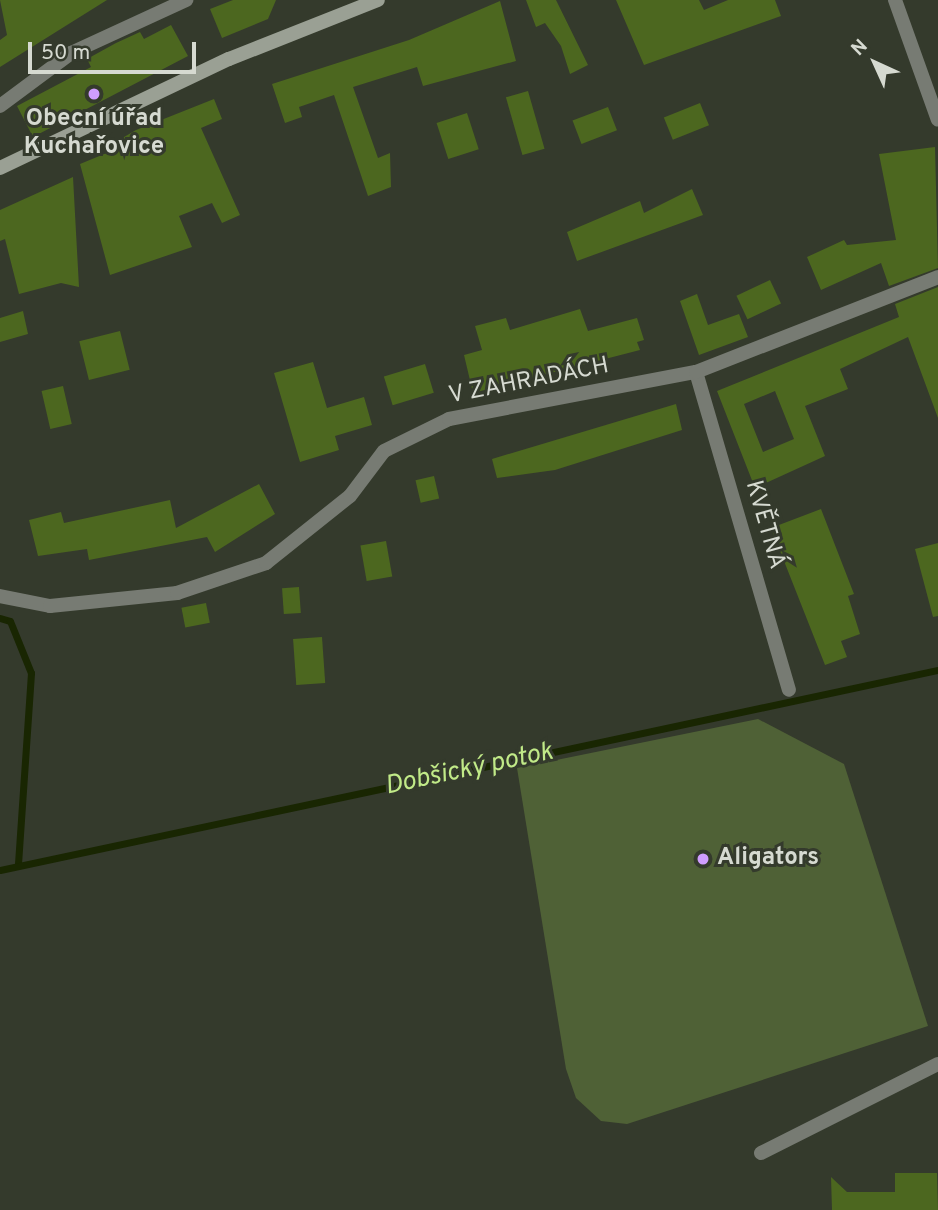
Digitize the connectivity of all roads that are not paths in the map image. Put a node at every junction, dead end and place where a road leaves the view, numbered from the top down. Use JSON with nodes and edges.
{"nodes":[{"id":1,"x":186,"y":0,"type":"edge"},
{"id":2,"x":378,"y":0,"type":"edge"},
{"id":3,"x":895,"y":0,"type":"edge"},
{"id":4,"x":0,"y":106,"type":"edge"},
{"id":5,"x":938,"y":120,"type":"edge"},
{"id":6,"x":0,"y":168,"type":"edge"},
{"id":7,"x":938,"y":277,"type":"edge"},
{"id":8,"x":696,"y":372,"type":"junction"},
{"id":9,"x":0,"y":596,"type":"edge"},
{"id":10,"x":789,"y":690,"type":"dead end"},
{"id":11,"x":938,"y":1064,"type":"edge"},
{"id":12,"x":761,"y":1153,"type":"dead end"}],
"edges":[{"from":1,"to":4,"type":"street"},
{"from":2,"to":6,"type":"main road"},
{"from":3,"to":5,"type":"street"},
{"from":7,"to":8,"type":"street","name":"V ZAHRADÁCH"},
{"from":8,"to":9,"type":"street","name":"V ZAHRADÁCH"},
{"from":8,"to":10,"type":"street","name":"KVĚTNÁ"},
{"from":11,"to":12,"type":"street"}]}
